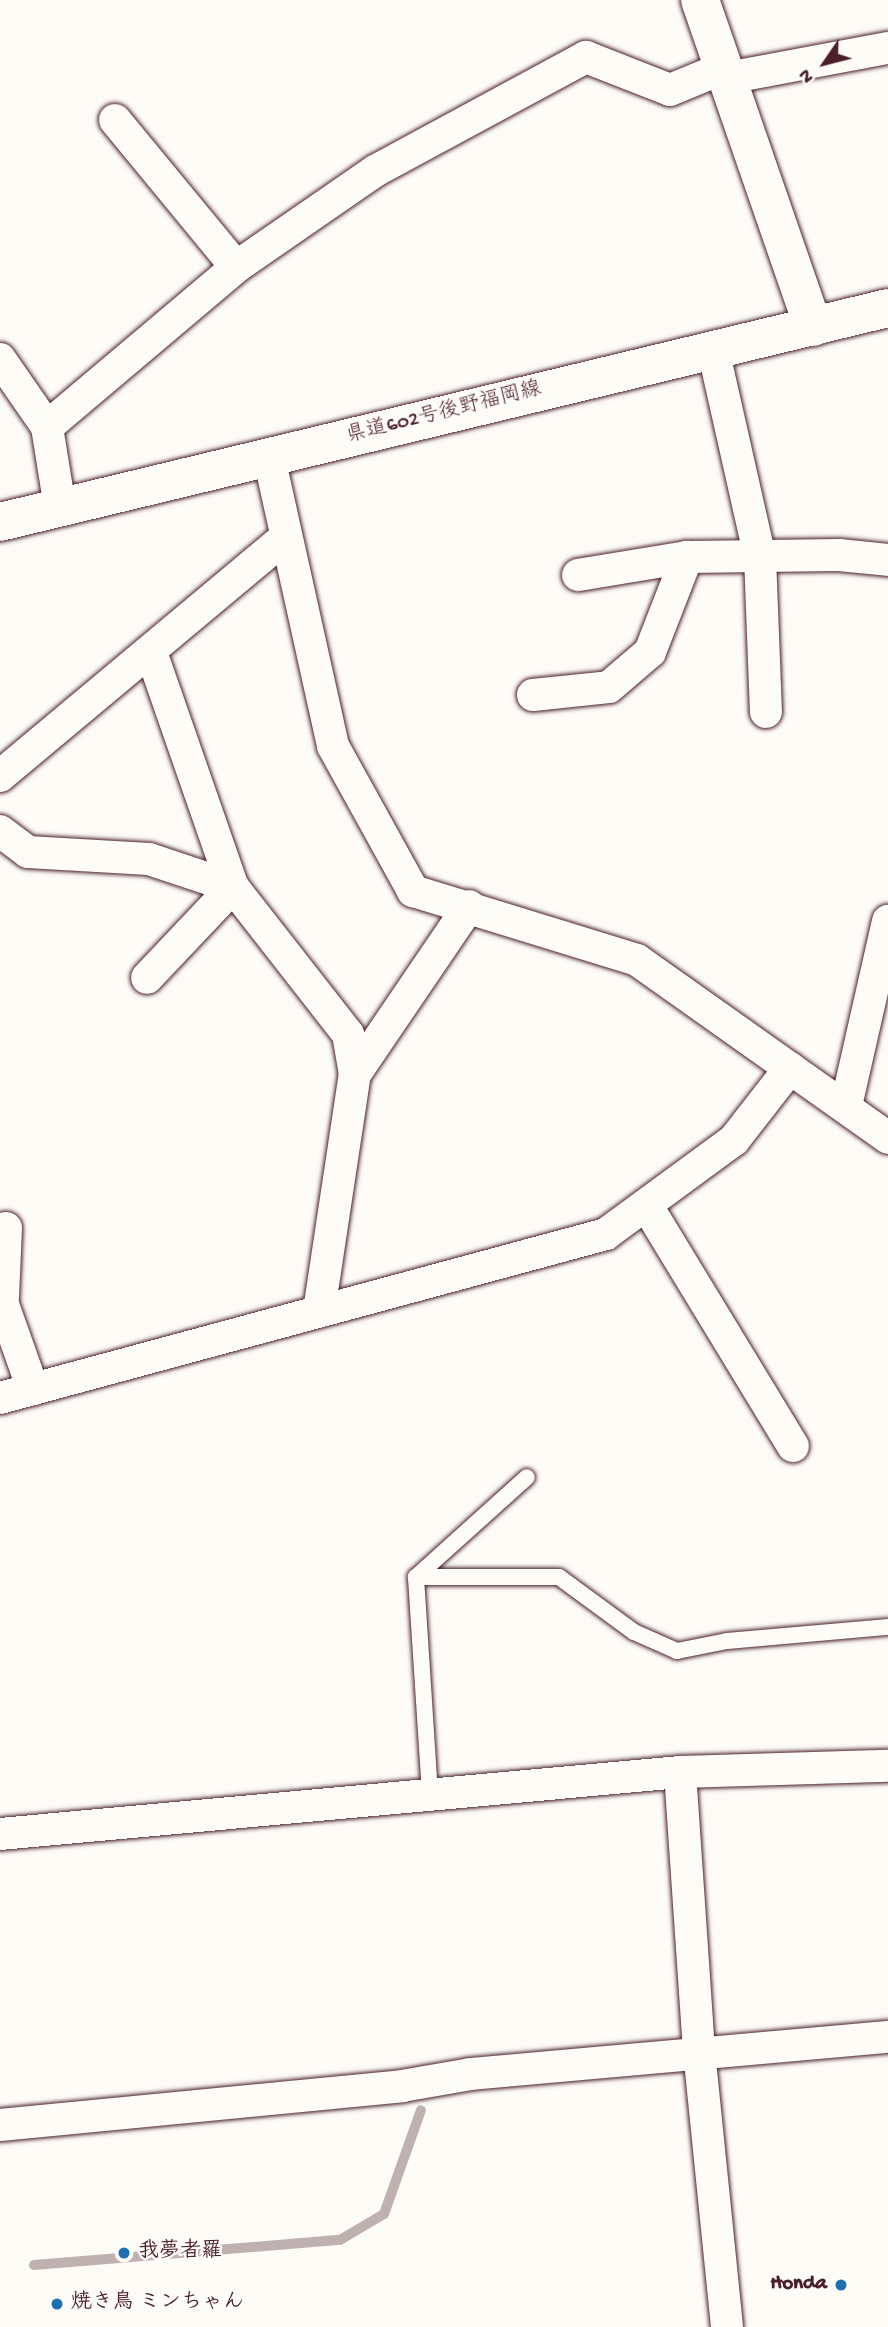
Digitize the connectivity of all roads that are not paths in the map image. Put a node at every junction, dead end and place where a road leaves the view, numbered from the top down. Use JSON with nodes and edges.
{"nodes":[{"id":1,"x":700,"y":0,"type":"edge"},
{"id":2,"x":888,"y":48,"type":"edge"},
{"id":3,"x":725,"y":73,"type":"junction"},
{"id":4,"x":115,"y":120,"type":"dead end"},
{"id":5,"x":236,"y":267,"type":"junction"},
{"id":6,"x":888,"y":308,"type":"edge"},
{"id":7,"x":813,"y":327,"type":"junction"},
{"id":8,"x":713,"y":349,"type":"junction"},
{"id":9,"x":0,"y":359,"type":"edge"},
{"id":10,"x":47,"y":427,"type":"junction"},
{"id":11,"x":269,"y":457,"type":"junction"},
{"id":12,"x":61,"y":507,"type":"junction"},
{"id":13,"x":0,"y":522,"type":"edge"},
{"id":14,"x":285,"y":538,"type":"junction"},
{"id":15,"x":760,"y":557,"type":"junction"},
{"id":16,"x":687,"y":558,"type":"junction"},
{"id":17,"x":888,"y":560,"type":"edge"},
{"id":18,"x":578,"y":575,"type":"dead end"},
{"id":19,"x":151,"y":652,"type":"junction"},
{"id":20,"x":533,"y":695,"type":"dead end"},
{"id":21,"x":766,"y":712,"type":"dead end"},
{"id":22,"x":0,"y":776,"type":"edge"},
{"id":23,"x":0,"y":831,"type":"edge"},
{"id":24,"x":233,"y":887,"type":"junction"},
{"id":25,"x":469,"y":906,"type":"junction"},
{"id":26,"x":888,"y":921,"type":"edge"},
{"id":27,"x":147,"y":978,"type":"dead end"},
{"id":28,"x":790,"y":1068,"type":"junction"},
{"id":29,"x":355,"y":1074,"type":"junction"},
{"id":30,"x":846,"y":1106,"type":"junction"},
{"id":31,"x":888,"y":1139,"type":"edge"},
{"id":32,"x":647,"y":1206,"type":"junction"},
{"id":33,"x":6,"y":1228,"type":"dead end"},
{"id":34,"x":1,"y":1297,"type":"edge"},
{"id":35,"x":319,"y":1311,"type":"junction"},
{"id":36,"x":33,"y":1389,"type":"junction"},
{"id":37,"x":0,"y":1398,"type":"edge"},
{"id":38,"x":793,"y":1446,"type":"dead end"},
{"id":39,"x":527,"y":1477,"type":"dead end"},
{"id":40,"x":416,"y":1577,"type":"junction"},
{"id":41,"x":888,"y":1627,"type":"edge"},
{"id":42,"x":888,"y":1766,"type":"edge"},
{"id":43,"x":680,"y":1772,"type":"junction"},
{"id":44,"x":430,"y":1794,"type":"junction"},
{"id":45,"x":0,"y":1834,"type":"edge"},
{"id":46,"x":888,"y":2037,"type":"edge"},
{"id":47,"x":699,"y":2051,"type":"junction"},
{"id":48,"x":0,"y":2125,"type":"edge"},
{"id":49,"x":727,"y":2327,"type":"edge"}],
"edges":[{"from":1,"to":3,"type":"main road"},
{"from":2,"to":3,"type":"street"},
{"from":3,"to":5,"type":"street"},
{"from":3,"to":7,"type":"main road"},
{"from":4,"to":5,"type":"street"},
{"from":5,"to":10,"type":"street"},
{"from":6,"to":7,"type":"main road","name":"県道602号後野福岡線"},
{"from":7,"to":8,"type":"main road","name":"県道602号後野福岡線"},
{"from":8,"to":11,"type":"main road","name":"県道602号後野福岡線"},
{"from":8,"to":15,"type":"street"},
{"from":9,"to":10,"type":"street"},
{"from":10,"to":12,"type":"street"},
{"from":11,"to":12,"type":"main road","name":"県道602号後野福岡線"},
{"from":11,"to":14,"type":"street"},
{"from":12,"to":13,"type":"main road","name":"県道602号後野福岡線"},
{"from":14,"to":19,"type":"street"},
{"from":14,"to":25,"type":"street"},
{"from":15,"to":16,"type":"street"},
{"from":15,"to":17,"type":"street"},
{"from":15,"to":21,"type":"street"},
{"from":16,"to":18,"type":"street"},
{"from":16,"to":20,"type":"street"},
{"from":19,"to":22,"type":"street"},
{"from":19,"to":24,"type":"street"},
{"from":23,"to":24,"type":"street"},
{"from":24,"to":27,"type":"street"},
{"from":24,"to":29,"type":"street"},
{"from":25,"to":28,"type":"street"},
{"from":25,"to":29,"type":"street"},
{"from":26,"to":30,"type":"street"},
{"from":28,"to":30,"type":"street"},
{"from":28,"to":32,"type":"street"},
{"from":29,"to":35,"type":"street"},
{"from":30,"to":31,"type":"street"},
{"from":32,"to":35,"type":"street"},
{"from":32,"to":38,"type":"street"},
{"from":33,"to":34,"type":"street"},
{"from":34,"to":36,"type":"street"},
{"from":35,"to":36,"type":"street"},
{"from":36,"to":37,"type":"street"},
{"from":39,"to":40,"type":"lane"},
{"from":40,"to":41,"type":"lane"},
{"from":40,"to":44,"type":"lane"},
{"from":42,"to":43,"type":"street"},
{"from":43,"to":44,"type":"street"},
{"from":43,"to":47,"type":"street"},
{"from":44,"to":45,"type":"street"},
{"from":46,"to":47,"type":"street"},
{"from":47,"to":48,"type":"street"},
{"from":47,"to":49,"type":"street"}]}
